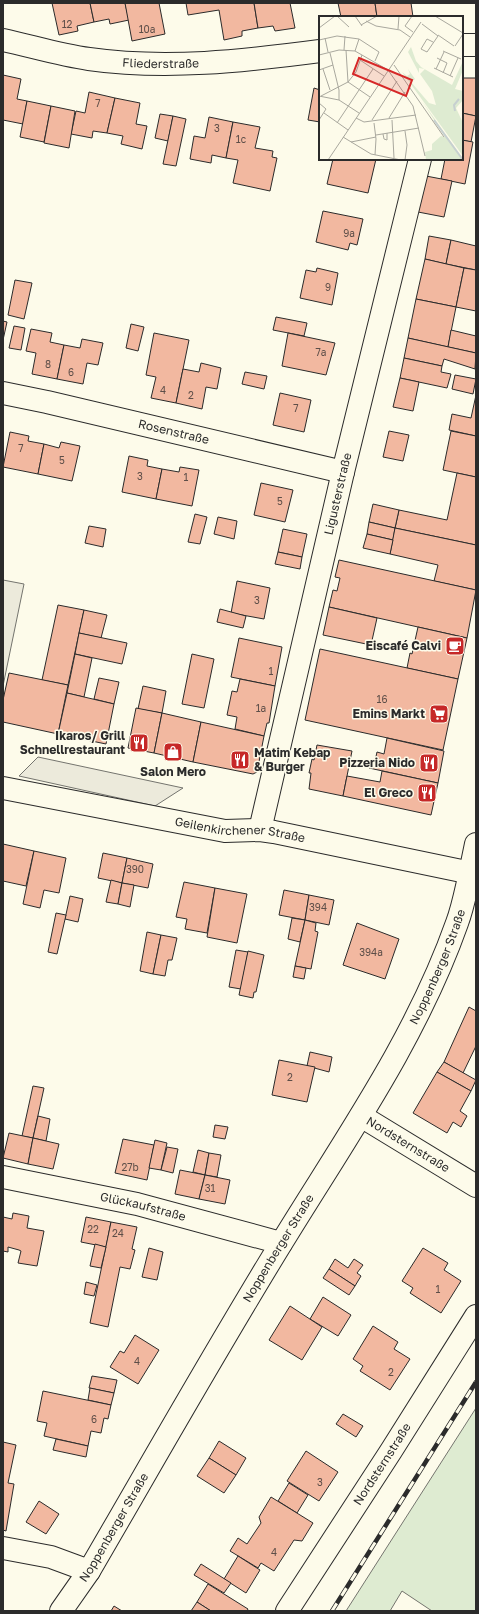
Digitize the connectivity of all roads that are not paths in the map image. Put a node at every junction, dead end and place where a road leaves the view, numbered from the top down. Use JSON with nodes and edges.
{"nodes":[{"id":1,"x":3,"y":40,"type":"edge"},
{"id":2,"x":463,"y":45,"type":"edge"},
{"id":3,"x":476,"y":45,"type":"edge"},
{"id":4,"x":319,"y":51,"type":"edge"},
{"id":5,"x":420,"y":160,"type":"edge"},
{"id":6,"x":3,"y":393,"type":"edge"},
{"id":7,"x":343,"y":472,"type":"junction"},
{"id":8,"x":3,"y":788,"type":"edge"},
{"id":9,"x":260,"y":830,"type":"junction"},
{"id":10,"x":476,"y":844,"type":"edge"},
{"id":11,"x":473,"y":874,"type":"edge"},
{"id":12,"x":361,"y":1116,"type":"junction"},
{"id":13,"x":3,"y":1177,"type":"edge"},
{"id":14,"x":476,"y":1186,"type":"edge"},
{"id":15,"x":281,"y":1243,"type":"junction"},
{"id":16,"x":476,"y":1316,"type":"edge"},
{"id":17,"x":3,"y":1548,"type":"edge"},
{"id":18,"x":88,"y":1571,"type":"junction"},
{"id":19,"x":61,"y":1611,"type":"edge"},
{"id":20,"x":287,"y":1611,"type":"edge"}],
"edges":[{"from":1,"to":4,"type":"street","name":"Fliederstraße"},
{"from":2,"to":3,"type":"street"},
{"from":5,"to":7,"type":"street","name":"Ligusterstraße"},
{"from":6,"to":7,"type":"street","name":"Rosenstraße"},
{"from":7,"to":9,"type":"street","name":"Ligusterstraße"},
{"from":8,"to":9,"type":"street","name":"Geilenkirchener Straße"},
{"from":9,"to":11,"type":"street","name":"Geilenkirchener Straße"},
{"from":10,"to":11,"type":"street","name":"Noppenberger Straße"},
{"from":11,"to":12,"type":"street","name":"Noppenberger Straße"},
{"from":12,"to":14,"type":"street","name":"Nordsternstraße"},
{"from":12,"to":15,"type":"street","name":"Noppenberger Straße"},
{"from":13,"to":15,"type":"street","name":"Glückaufstraße"},
{"from":15,"to":18,"type":"street","name":"Noppenberger Straße"},
{"from":16,"to":20,"type":"street","name":"Nordsternstraße"},
{"from":17,"to":18,"type":"street"},
{"from":18,"to":19,"type":"street","name":"Noppenberger Straße"}]}
